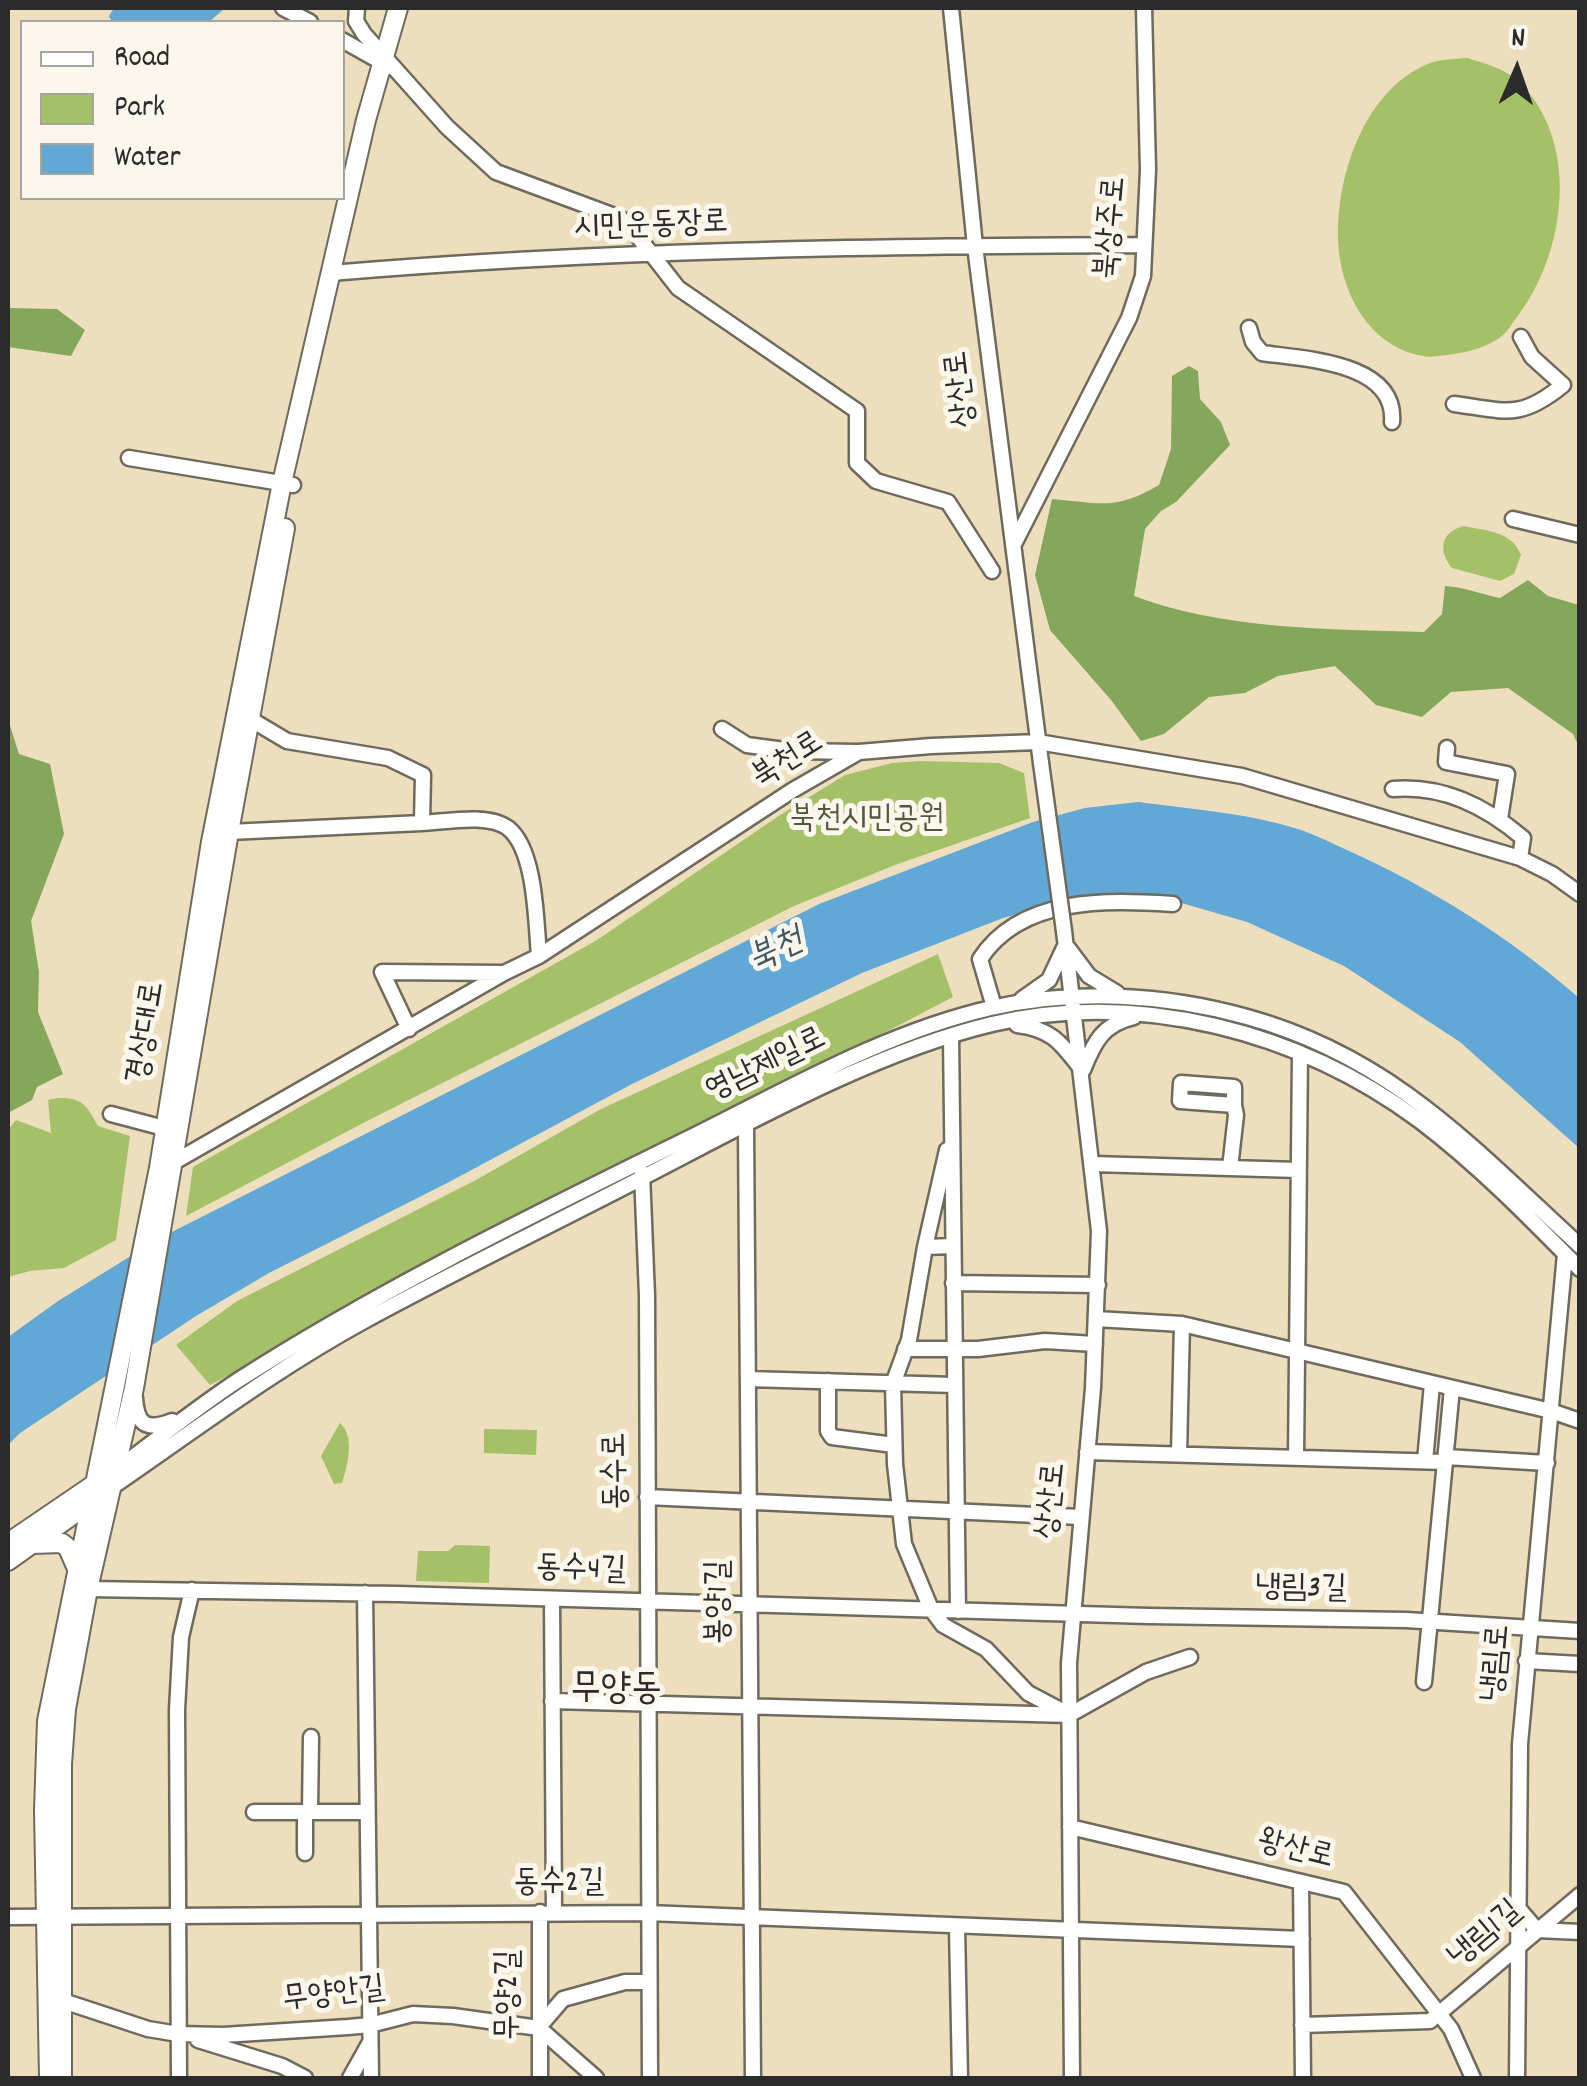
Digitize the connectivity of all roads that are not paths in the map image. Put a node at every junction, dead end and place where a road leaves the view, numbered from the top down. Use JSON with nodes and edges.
{"nodes":[{"id":1,"x":283,"y":8,"type":"edge"},
{"id":2,"x":357,"y":8,"type":"edge"},
{"id":3,"x":398,"y":8,"type":"edge"},
{"id":4,"x":409,"y":8,"type":"edge"},
{"id":5,"x":951,"y":8,"type":"edge"},
{"id":6,"x":1144,"y":8,"type":"edge"},
{"id":7,"x":306,"y":20,"type":"edge"},
{"id":8,"x":345,"y":41,"type":"edge"},
{"id":9,"x":387,"y":62,"type":"junction"},
{"id":10,"x":1144,"y":245,"type":"junction"},
{"id":11,"x":974,"y":246,"type":"junction"},
{"id":12,"x":650,"y":254,"type":"junction"},
{"id":13,"x":336,"y":273,"type":"junction"},
{"id":14,"x":1249,"y":328,"type":"dead end"},
{"id":15,"x":1522,"y":336,"type":"dead end"},
{"id":16,"x":1454,"y":404,"type":"dead end"},
{"id":17,"x":1392,"y":422,"type":"dead end"},
{"id":18,"x":129,"y":458,"type":"dead end"},
{"id":19,"x":288,"y":484,"type":"junction"},
{"id":20,"x":1004,"y":485,"type":"junction"},
{"id":21,"x":1037,"y":498,"type":"junction"},
{"id":22,"x":1513,"y":519,"type":"dead end"},
{"id":23,"x":1580,"y":535,"type":"edge"},
{"id":24,"x":1014,"y":544,"type":"junction"},
{"id":25,"x":992,"y":572,"type":"dead end"},
{"id":26,"x":250,"y":719,"type":"junction"},
{"id":27,"x":722,"y":728,"type":"dead end"},
{"id":28,"x":1038,"y":742,"type":"junction"},
{"id":29,"x":1447,"y":748,"type":"dead end"},
{"id":30,"x":859,"y":752,"type":"junction"},
{"id":31,"x":1393,"y":788,"type":"dead end"},
{"id":32,"x":1500,"y":818,"type":"junction"},
{"id":33,"x":422,"y":823,"type":"junction"},
{"id":34,"x":229,"y":832,"type":"junction"},
{"id":35,"x":1520,"y":858,"type":"junction"},
{"id":36,"x":1580,"y":894,"type":"edge"},
{"id":37,"x":1174,"y":904,"type":"dead end"},
{"id":38,"x":1065,"y":937,"type":"junction"},
{"id":39,"x":539,"y":956,"type":"junction"},
{"id":40,"x":504,"y":973,"type":"junction"},
{"id":41,"x":1122,"y":996,"type":"junction"},
{"id":42,"x":1012,"y":1004,"type":"junction"},
{"id":43,"x":1072,"y":1004,"type":"junction"},
{"id":44,"x":1148,"y":1014,"type":"junction"},
{"id":45,"x":995,"y":1015,"type":"junction"},
{"id":46,"x":410,"y":1029,"type":"junction"},
{"id":47,"x":951,"y":1036,"type":"junction"},
{"id":48,"x":1300,"y":1053,"type":"junction"},
{"id":49,"x":1083,"y":1071,"type":"junction"},
{"id":50,"x":1234,"y":1105,"type":"dead end"},
{"id":51,"x":111,"y":1114,"type":"dead end"},
{"id":52,"x":746,"y":1126,"type":"junction"},
{"id":53,"x":164,"y":1128,"type":"junction"},
{"id":54,"x":952,"y":1131,"type":"junction"},
{"id":55,"x":1093,"y":1164,"type":"junction"},
{"id":56,"x":165,"y":1166,"type":"junction"},
{"id":57,"x":1230,"y":1168,"type":"junction"},
{"id":58,"x":642,"y":1170,"type":"junction"},
{"id":59,"x":1298,"y":1170,"type":"junction"},
{"id":60,"x":926,"y":1246,"type":"junction"},
{"id":61,"x":953,"y":1246,"type":"junction"},
{"id":62,"x":1580,"y":1246,"type":"edge"},
{"id":63,"x":1565,"y":1254,"type":"junction"},
{"id":64,"x":1580,"y":1269,"type":"edge"},
{"id":65,"x":953,"y":1283,"type":"junction"},
{"id":66,"x":1098,"y":1286,"type":"junction"},
{"id":67,"x":1096,"y":1320,"type":"junction"},
{"id":68,"x":1182,"y":1324,"type":"junction"},
{"id":69,"x":1094,"y":1344,"type":"junction"},
{"id":70,"x":906,"y":1349,"type":"junction"},
{"id":71,"x":954,"y":1349,"type":"junction"},
{"id":72,"x":1297,"y":1351,"type":"junction"},
{"id":73,"x":748,"y":1380,"type":"junction"},
{"id":74,"x":828,"y":1381,"type":"junction"},
{"id":75,"x":893,"y":1384,"type":"junction"},
{"id":76,"x":1432,"y":1384,"type":"junction"},
{"id":77,"x":954,"y":1385,"type":"junction"},
{"id":78,"x":134,"y":1388,"type":"junction"},
{"id":79,"x":1452,"y":1388,"type":"junction"},
{"id":80,"x":1551,"y":1411,"type":"junction"},
{"id":81,"x":191,"y":1414,"type":"junction"},
{"id":82,"x":1580,"y":1421,"type":"edge"},
{"id":83,"x":894,"y":1445,"type":"junction"},
{"id":84,"x":1087,"y":1452,"type":"junction"},
{"id":85,"x":1179,"y":1454,"type":"junction"},
{"id":86,"x":1296,"y":1458,"type":"junction"},
{"id":87,"x":1445,"y":1459,"type":"junction"},
{"id":88,"x":1425,"y":1461,"type":"junction"},
{"id":89,"x":1547,"y":1463,"type":"junction"},
{"id":90,"x":144,"y":1465,"type":"junction"},
{"id":91,"x":104,"y":1485,"type":"junction"},
{"id":92,"x":648,"y":1497,"type":"junction"},
{"id":93,"x":748,"y":1500,"type":"junction"},
{"id":94,"x":899,"y":1508,"type":"junction"},
{"id":95,"x":956,"y":1510,"type":"junction"},
{"id":96,"x":1080,"y":1517,"type":"junction"},
{"id":97,"x":104,"y":1522,"type":"junction"},
{"id":98,"x":17,"y":1544,"type":"edge"},
{"id":99,"x":8,"y":1561,"type":"edge"},
{"id":100,"x":78,"y":1570,"type":"junction"},
{"id":101,"x":88,"y":1589,"type":"junction"},
{"id":102,"x":192,"y":1590,"type":"junction"},
{"id":103,"x":364,"y":1593,"type":"junction"},
{"id":104,"x":552,"y":1599,"type":"junction"},
{"id":105,"x":648,"y":1601,"type":"junction"},
{"id":106,"x":749,"y":1604,"type":"junction"},
{"id":107,"x":931,"y":1609,"type":"junction"},
{"id":108,"x":958,"y":1611,"type":"junction"},
{"id":109,"x":1072,"y":1613,"type":"junction"},
{"id":110,"x":1430,"y":1621,"type":"junction"},
{"id":111,"x":1530,"y":1628,"type":"junction"},
{"id":112,"x":1580,"y":1631,"type":"edge"},
{"id":113,"x":1190,"y":1658,"type":"dead end"},
{"id":114,"x":1526,"y":1661,"type":"junction"},
{"id":115,"x":1580,"y":1664,"type":"edge"},
{"id":116,"x":1424,"y":1682,"type":"dead end"},
{"id":117,"x":552,"y":1701,"type":"junction"},
{"id":118,"x":648,"y":1704,"type":"junction"},
{"id":119,"x":750,"y":1706,"type":"junction"},
{"id":120,"x":1069,"y":1715,"type":"junction"},
{"id":121,"x":311,"y":1737,"type":"dead end"},
{"id":122,"x":254,"y":1812,"type":"dead end"},
{"id":123,"x":308,"y":1812,"type":"junction"},
{"id":124,"x":367,"y":1812,"type":"junction"},
{"id":125,"x":1070,"y":1827,"type":"junction"},
{"id":126,"x":305,"y":1853,"type":"dead end"},
{"id":127,"x":1302,"y":1882,"type":"junction"},
{"id":128,"x":1580,"y":1894,"type":"edge"},
{"id":129,"x":1519,"y":1908,"type":"junction"},
{"id":130,"x":547,"y":1913,"type":"junction"},
{"id":131,"x":648,"y":1913,"type":"junction"},
{"id":132,"x":56,"y":1916,"type":"junction"},
{"id":133,"x":177,"y":1916,"type":"junction"},
{"id":134,"x":368,"y":1916,"type":"junction"},
{"id":135,"x":8,"y":1917,"type":"edge"},
{"id":136,"x":752,"y":1917,"type":"junction"},
{"id":137,"x":956,"y":1927,"type":"junction"},
{"id":138,"x":1070,"y":1930,"type":"junction"},
{"id":139,"x":1537,"y":1930,"type":"junction"},
{"id":140,"x":1580,"y":1932,"type":"edge"},
{"id":141,"x":1302,"y":1939,"type":"junction"},
{"id":142,"x":1518,"y":1945,"type":"junction"},
{"id":143,"x":648,"y":1982,"type":"junction"},
{"id":144,"x":62,"y":2002,"type":"junction"},
{"id":145,"x":1434,"y":2017,"type":"junction"},
{"id":146,"x":1302,"y":2025,"type":"junction"},
{"id":147,"x":370,"y":2026,"type":"junction"},
{"id":148,"x":539,"y":2028,"type":"junction"},
{"id":149,"x":178,"y":2034,"type":"junction"},
{"id":150,"x":370,"y":2042,"type":"junction"},
{"id":151,"x":49,"y":2078,"type":"edge"},
{"id":152,"x":62,"y":2078,"type":"edge"},
{"id":153,"x":179,"y":2078,"type":"edge"},
{"id":154,"x":305,"y":2078,"type":"edge"},
{"id":155,"x":350,"y":2078,"type":"edge"},
{"id":156,"x":371,"y":2078,"type":"edge"},
{"id":157,"x":540,"y":2078,"type":"edge"},
{"id":158,"x":596,"y":2078,"type":"edge"},
{"id":159,"x":650,"y":2078,"type":"edge"},
{"id":160,"x":752,"y":2078,"type":"edge"},
{"id":161,"x":960,"y":2078,"type":"edge"},
{"id":162,"x":1072,"y":2078,"type":"edge"},
{"id":163,"x":1303,"y":2078,"type":"edge"},
{"id":164,"x":1473,"y":2078,"type":"edge"},
{"id":165,"x":1517,"y":2078,"type":"edge"}],
"edges":[{"from":1,"to":7,"type":"street"},
{"from":2,"to":9,"type":"street"},
{"from":3,"to":9,"type":"main road","name":"경상대로"},
{"from":4,"to":9,"type":"main road","name":"경상대로"},
{"from":5,"to":11,"type":"street","name":"상산로"},
{"from":6,"to":10,"type":"street","name":"북상주로"},
{"from":8,"to":9,"type":"street"},
{"from":9,"to":12,"type":"street"},
{"from":9,"to":13,"type":"main road","name":"경상대로"},
{"from":10,"to":11,"type":"street","name":"시민운동장로"},
{"from":10,"to":21,"type":"street","name":"북상주로"},
{"from":11,"to":12,"type":"street","name":"시민운동장로"},
{"from":11,"to":20,"type":"street","name":"상산로"},
{"from":12,"to":13,"type":"street","name":"시민운동장로"},
{"from":12,"to":25,"type":"street"},
{"from":13,"to":19,"type":"main road","name":"경상대로"},
{"from":14,"to":17,"type":"street"},
{"from":15,"to":16,"type":"street"},
{"from":18,"to":19,"type":"street"},
{"from":19,"to":26,"type":"main road","name":"경상대로"},
{"from":19,"to":53,"type":"main road","name":"경상대로"},
{"from":20,"to":21,"type":"street"},
{"from":20,"to":24,"type":"street","name":"상산로"},
{"from":21,"to":24,"type":"street","name":"북상주로"},
{"from":22,"to":23,"type":"street"},
{"from":24,"to":28,"type":"street","name":"상산로"},
{"from":26,"to":33,"type":"street"},
{"from":26,"to":34,"type":"main road","name":"경상대로"},
{"from":27,"to":30,"type":"street"},
{"from":28,"to":30,"type":"street","name":"북천로"},
{"from":28,"to":35,"type":"street","name":"북천로"},
{"from":28,"to":38,"type":"street","name":"상산로","bridge":true},
{"from":29,"to":32,"type":"street"},
{"from":30,"to":39,"type":"street","name":"북천로"},
{"from":31,"to":32,"type":"street"},
{"from":32,"to":35,"type":"street"},
{"from":33,"to":34,"type":"street"},
{"from":33,"to":39,"type":"street"},
{"from":34,"to":56,"type":"main road","name":"경상대로"},
{"from":35,"to":36,"type":"street","name":"북천로"},
{"from":37,"to":45,"type":"street"},
{"from":38,"to":41,"type":"street"},
{"from":38,"to":42,"type":"street"},
{"from":38,"to":43,"type":"street","name":"상산로"},
{"from":39,"to":40,"type":"street","name":"북천로"},
{"from":40,"to":46,"type":"street","name":"북천로"},
{"from":40,"to":46,"type":"street"},
{"from":41,"to":43,"type":"street","name":"영남제일로"},
{"from":41,"to":62,"type":"street","name":"영남제일로"},
{"from":42,"to":43,"type":"street","name":"영남제일로"},
{"from":42,"to":45,"type":"street","name":"영남제일로"},
{"from":43,"to":44,"type":"street","name":"영남제일로"},
{"from":43,"to":45,"type":"street","name":"영남제일로"},
{"from":43,"to":49,"type":"street","name":"상산로"},
{"from":44,"to":48,"type":"street","name":"영남제일로"},
{"from":44,"to":49,"type":"street"},
{"from":45,"to":47,"type":"street","name":"영남제일로"},
{"from":45,"to":49,"type":"street"},
{"from":45,"to":58,"type":"street","name":"영남제일로"},
{"from":46,"to":56,"type":"street","name":"북천로"},
{"from":47,"to":52,"type":"street","name":"영남제일로"},
{"from":47,"to":54,"type":"street"},
{"from":48,"to":59,"type":"street"},
{"from":48,"to":63,"type":"street","name":"영남제일로"},
{"from":49,"to":55,"type":"street","name":"상산로"},
{"from":50,"to":57,"type":"street"},
{"from":51,"to":53,"type":"street"},
{"from":52,"to":58,"type":"street","name":"영남제일로"},
{"from":52,"to":73,"type":"street","name":"봉양1길"},
{"from":53,"to":56,"type":"main road","name":"경상대로"},
{"from":54,"to":60,"type":"street"},
{"from":54,"to":61,"type":"street"},
{"from":55,"to":57,"type":"street"},
{"from":55,"to":66,"type":"street","name":"상산로"},
{"from":56,"to":78,"type":"main road","name":"경상대로"},
{"from":56,"to":91,"type":"main road","name":"경상대로"},
{"from":57,"to":59,"type":"street"},
{"from":58,"to":81,"type":"street","name":"영남제일로"},
{"from":58,"to":90,"type":"street","name":"영남제일로"},
{"from":58,"to":92,"type":"street","name":"동수로"},
{"from":59,"to":72,"type":"street"},
{"from":60,"to":61,"type":"street"},
{"from":60,"to":70,"type":"street"},
{"from":61,"to":65,"type":"street"},
{"from":63,"to":64,"type":"street","name":"영남제일로"},
{"from":63,"to":80,"type":"street","name":"냉림로"},
{"from":65,"to":66,"type":"street"},
{"from":65,"to":71,"type":"street"},
{"from":66,"to":67,"type":"street","name":"상산로"},
{"from":67,"to":68,"type":"street"},
{"from":67,"to":69,"type":"street","name":"상산로"},
{"from":68,"to":72,"type":"street"},
{"from":68,"to":85,"type":"street"},
{"from":69,"to":71,"type":"street"},
{"from":69,"to":84,"type":"street","name":"상산로"},
{"from":70,"to":71,"type":"street"},
{"from":70,"to":75,"type":"street"},
{"from":71,"to":77,"type":"street"},
{"from":72,"to":76,"type":"street"},
{"from":72,"to":86,"type":"street"},
{"from":73,"to":74,"type":"street"},
{"from":73,"to":93,"type":"street","name":"봉양1길"},
{"from":74,"to":75,"type":"street"},
{"from":74,"to":83,"type":"street"},
{"from":75,"to":77,"type":"street"},
{"from":75,"to":83,"type":"street"},
{"from":76,"to":79,"type":"street"},
{"from":76,"to":88,"type":"street"},
{"from":77,"to":95,"type":"street"},
{"from":78,"to":81,"type":"street"},
{"from":78,"to":91,"type":"main road","name":"경상대로"},
{"from":79,"to":80,"type":"street"},
{"from":79,"to":87,"type":"street"},
{"from":80,"to":82,"type":"street"},
{"from":80,"to":89,"type":"street","name":"냉림로"},
{"from":81,"to":91,"type":"street","name":"영남제일로"},
{"from":83,"to":94,"type":"street"},
{"from":84,"to":85,"type":"street"},
{"from":84,"to":96,"type":"street","name":"상산로"},
{"from":85,"to":86,"type":"street"},
{"from":86,"to":88,"type":"street"},
{"from":87,"to":88,"type":"street"},
{"from":87,"to":89,"type":"street"},
{"from":87,"to":110,"type":"street"},
{"from":89,"to":111,"type":"street","name":"냉림로"},
{"from":90,"to":91,"type":"street","name":"영남제일로"},
{"from":90,"to":97,"type":"street"},
{"from":91,"to":97,"type":"main road","name":"경상대로"},
{"from":91,"to":98,"type":"main road","name":"영남제일로"},
{"from":91,"to":98,"type":"main road","name":"영남제일로"},
{"from":91,"to":100,"type":"main road","name":"경상대로"},
{"from":92,"to":93,"type":"street"},
{"from":92,"to":105,"type":"street","name":"동수로"},
{"from":93,"to":94,"type":"street"},
{"from":93,"to":106,"type":"street","name":"봉양1길"},
{"from":94,"to":95,"type":"street"},
{"from":94,"to":107,"type":"street"},
{"from":95,"to":96,"type":"street"},
{"from":95,"to":108,"type":"street"},
{"from":96,"to":109,"type":"street","name":"상산로"},
{"from":97,"to":101,"type":"main road","name":"경상대로"},
{"from":98,"to":99,"type":"main road","name":"영남제일로"},
{"from":98,"to":100,"type":"main road"},
{"from":100,"to":132,"type":"main road","name":"경상대로"},
{"from":101,"to":102,"type":"street","name":"동수4길"},
{"from":101,"to":132,"type":"main road","name":"경상대로"},
{"from":102,"to":103,"type":"street","name":"동수4길"},
{"from":102,"to":133,"type":"street"},
{"from":103,"to":104,"type":"street","name":"동수4길"},
{"from":103,"to":124,"type":"street"},
{"from":104,"to":105,"type":"street","name":"동수4길"},
{"from":104,"to":117,"type":"street","name":"무양2길"},
{"from":105,"to":106,"type":"street","name":"동수4길"},
{"from":105,"to":118,"type":"street","name":"동수로"},
{"from":106,"to":107,"type":"street","name":"동수4길"},
{"from":106,"to":119,"type":"street","name":"봉양1길"},
{"from":107,"to":108,"type":"street","name":"동수4길"},
{"from":107,"to":120,"type":"street"},
{"from":108,"to":109,"type":"street","name":"동수4길"},
{"from":109,"to":110,"type":"street","name":"냉림3길"},
{"from":109,"to":120,"type":"street","name":"상산로"},
{"from":110,"to":111,"type":"street","name":"냉림3길"},
{"from":110,"to":116,"type":"street"},
{"from":111,"to":112,"type":"street","name":"냉림3길"},
{"from":111,"to":114,"type":"street","name":"냉림로"},
{"from":113,"to":120,"type":"street"},
{"from":114,"to":115,"type":"street"},
{"from":114,"to":129,"type":"street","name":"냉림로"},
{"from":117,"to":118,"type":"street"},
{"from":117,"to":130,"type":"street","name":"무양2길"},
{"from":118,"to":119,"type":"street"},
{"from":118,"to":131,"type":"street","name":"동수로"},
{"from":119,"to":120,"type":"street"},
{"from":119,"to":136,"type":"street","name":"봉양1길"},
{"from":120,"to":125,"type":"street","name":"상산로"},
{"from":121,"to":123,"type":"street"},
{"from":122,"to":123,"type":"street"},
{"from":123,"to":124,"type":"street"},
{"from":123,"to":126,"type":"street"},
{"from":124,"to":134,"type":"street"},
{"from":125,"to":127,"type":"street","name":"왕산로"},
{"from":125,"to":138,"type":"street","name":"상산로"},
{"from":127,"to":141,"type":"street"},
{"from":127,"to":145,"type":"street","name":"왕산로"},
{"from":128,"to":139,"type":"street","name":"냉림1길"},
{"from":129,"to":139,"type":"street"},
{"from":129,"to":142,"type":"street","name":"냉림로"},
{"from":130,"to":131,"type":"street","name":"동수2길"},
{"from":130,"to":134,"type":"street","name":"동수2길"},
{"from":130,"to":148,"type":"street","name":"무양2길"},
{"from":131,"to":136,"type":"street","name":"동수2길"},
{"from":131,"to":143,"type":"street","name":"동수로"},
{"from":132,"to":133,"type":"street","name":"동수2길"},
{"from":132,"to":135,"type":"street","name":"동수2길"},
{"from":132,"to":144,"type":"main road","name":"경상대로"},
{"from":132,"to":151,"type":"main road","name":"경상대로"},
{"from":133,"to":134,"type":"street","name":"동수2길"},
{"from":133,"to":149,"type":"street"},
{"from":134,"to":147,"type":"street"},
{"from":136,"to":137,"type":"street","name":"동수2길"},
{"from":136,"to":160,"type":"street","name":"봉양1길"},
{"from":137,"to":138,"type":"street","name":"동수2길"},
{"from":137,"to":161,"type":"street"},
{"from":138,"to":141,"type":"street","name":"동수2길"},
{"from":138,"to":162,"type":"street","name":"상산로"},
{"from":139,"to":140,"type":"street"},
{"from":139,"to":142,"type":"street","name":"냉림1길"},
{"from":141,"to":146,"type":"street"},
{"from":142,"to":145,"type":"street","name":"냉림1길"},
{"from":142,"to":165,"type":"street","name":"냉림로"},
{"from":143,"to":148,"type":"street"},
{"from":143,"to":159,"type":"street","name":"동수로"},
{"from":144,"to":149,"type":"street","name":"무양안길"},
{"from":144,"to":152,"type":"main road","name":"경상대로"},
{"from":145,"to":146,"type":"street"},
{"from":145,"to":164,"type":"street","name":"왕산로"},
{"from":146,"to":163,"type":"street"},
{"from":147,"to":148,"type":"street","name":"무양안길"},
{"from":147,"to":149,"type":"street","name":"무양안길"},
{"from":147,"to":150,"type":"street"},
{"from":148,"to":157,"type":"street","name":"무양2길"},
{"from":148,"to":158,"type":"street"},
{"from":149,"to":153,"type":"street"},
{"from":149,"to":154,"type":"street"},
{"from":150,"to":155,"type":"street"},
{"from":150,"to":156,"type":"street"}]}
